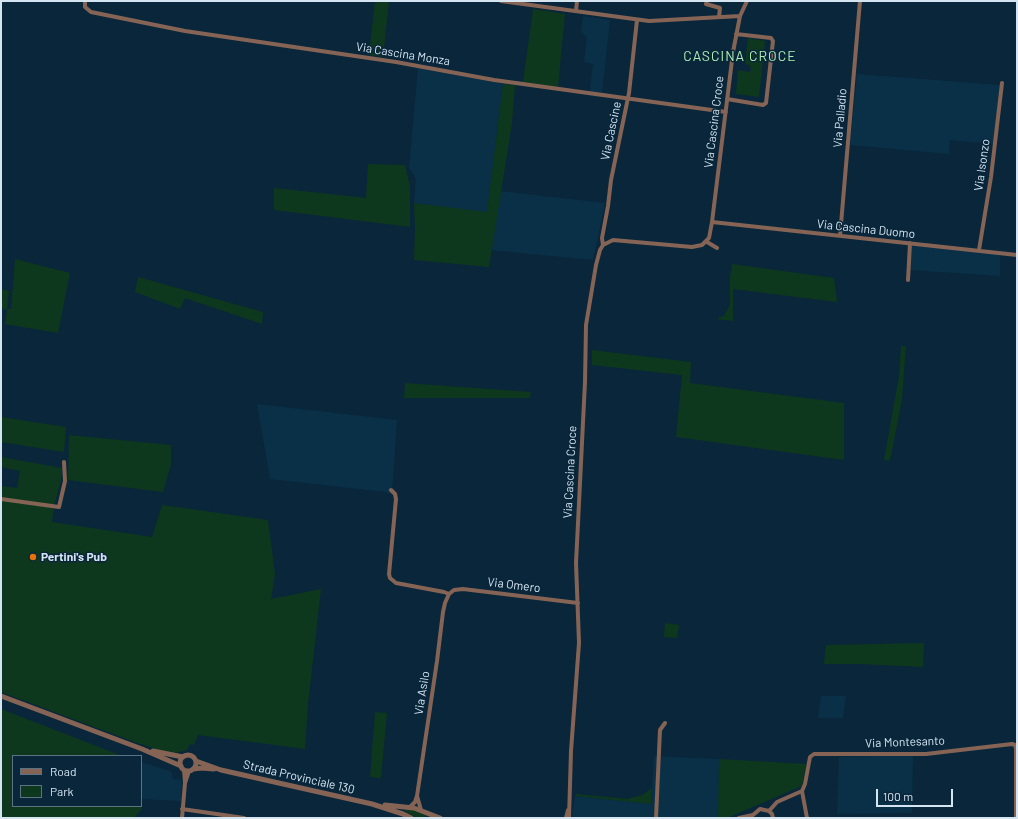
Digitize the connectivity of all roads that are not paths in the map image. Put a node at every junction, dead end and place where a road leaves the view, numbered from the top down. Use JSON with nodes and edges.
{"nodes":[{"id":1,"x":85,"y":1,"type":"edge"},
{"id":2,"x":501,"y":1,"type":"edge"},
{"id":3,"x":577,"y":1,"type":"edge"},
{"id":4,"x":707,"y":1,"type":"edge"},
{"id":5,"x":860,"y":1,"type":"edge"},
{"id":6,"x":746,"y":3,"type":"edge"},
{"id":7,"x":576,"y":11,"type":"junction"},
{"id":8,"x":740,"y":16,"type":"junction"},
{"id":9,"x":719,"y":17,"type":"junction"},
{"id":10,"x":637,"y":20,"type":"junction"},
{"id":11,"x":736,"y":34,"type":"junction"},
{"id":12,"x":1002,"y":83,"type":"dead end"},
{"id":13,"x":627,"y":99,"type":"junction"},
{"id":14,"x":728,"y":99,"type":"junction"},
{"id":15,"x":726,"y":112,"type":"junction"},
{"id":16,"x":712,"y":222,"type":"junction"},
{"id":17,"x":840,"y":236,"type":"junction"},
{"id":18,"x":707,"y":242,"type":"junction"},
{"id":19,"x":910,"y":243,"type":"junction"},
{"id":20,"x":603,"y":245,"type":"junction"},
{"id":21,"x":718,"y":248,"type":"dead end"},
{"id":22,"x":979,"y":250,"type":"junction"},
{"id":23,"x":1017,"y":255,"type":"edge"},
{"id":24,"x":908,"y":280,"type":"dead end"},
{"id":25,"x":64,"y":462,"type":"dead end"},
{"id":26,"x":391,"y":490,"type":"dead end"},
{"id":27,"x":1,"y":499,"type":"edge"},
{"id":28,"x":449,"y":594,"type":"junction"},
{"id":29,"x":578,"y":603,"type":"junction"},
{"id":30,"x":1,"y":696,"type":"edge"},
{"id":31,"x":665,"y":723,"type":"dead end"},
{"id":32,"x":142,"y":749,"type":"junction"},
{"id":33,"x":183,"y":757,"type":"junction"},
{"id":34,"x":196,"y":761,"type":"junction"},
{"id":35,"x":187,"y":769,"type":"junction"},
{"id":36,"x":221,"y":770,"type":"junction"},
{"id":37,"x":802,"y":791,"type":"junction"},
{"id":38,"x":417,"y":796,"type":"junction"},
{"id":39,"x":372,"y":804,"type":"junction"},
{"id":40,"x":409,"y":808,"type":"junction"},
{"id":41,"x":569,"y":808,"type":"junction"},
{"id":42,"x":182,"y":809,"type":"junction"},
{"id":43,"x":421,"y":810,"type":"junction"},
{"id":44,"x":769,"y":811,"type":"junction"},
{"id":45,"x":752,"y":816,"type":"edge"},
{"id":46,"x":746,"y":817,"type":"edge"},
{"id":47,"x":182,"y":818,"type":"edge"},
{"id":48,"x":244,"y":818,"type":"edge"},
{"id":49,"x":411,"y":818,"type":"edge"},
{"id":50,"x":440,"y":818,"type":"edge"},
{"id":51,"x":566,"y":818,"type":"edge"},
{"id":52,"x":569,"y":818,"type":"edge"},
{"id":53,"x":656,"y":818,"type":"edge"},
{"id":54,"x":739,"y":818,"type":"edge"},
{"id":55,"x":773,"y":818,"type":"edge"},
{"id":56,"x":806,"y":818,"type":"edge"},
{"id":57,"x":1016,"y":818,"type":"edge"}],
"edges":[{"from":1,"to":13,"type":"street","name":"Via Cascina Monza"},
{"from":2,"to":7,"type":"street"},
{"from":3,"to":7,"type":"street"},
{"from":4,"to":9,"type":"street"},
{"from":5,"to":17,"type":"street","name":"Via Palladio"},
{"from":6,"to":8,"type":"street","name":"Via Cascina Croce"},
{"from":7,"to":10,"type":"street"},
{"from":8,"to":9,"type":"street"},
{"from":8,"to":11,"type":"street","name":"Via Cascina Croce"},
{"from":9,"to":10,"type":"street"},
{"from":10,"to":13,"type":"street","name":"Via Cascine"},
{"from":11,"to":14,"type":"street","name":"Via Cascina Croce"},
{"from":11,"to":14,"type":"street"},
{"from":12,"to":22,"type":"street","name":"Via Isonzo"},
{"from":13,"to":15,"type":"street","name":"Via Cascina Monza"},
{"from":13,"to":20,"type":"street","name":"Via Cascine"},
{"from":14,"to":15,"type":"street","name":"Via Cascina Croce"},
{"from":15,"to":16,"type":"street","name":"Via Cascina Croce"},
{"from":16,"to":17,"type":"street","name":"Via Cascina Duomo"},
{"from":16,"to":18,"type":"street","name":"Via Cascina Croce"},
{"from":17,"to":19,"type":"street","name":"Via Cascina Duomo"},
{"from":18,"to":20,"type":"street"},
{"from":18,"to":21,"type":"street"},
{"from":19,"to":22,"type":"street","name":"Via Cascina Duomo"},
{"from":19,"to":24,"type":"street"},
{"from":20,"to":29,"type":"street","name":"Via Cascina Croce"},
{"from":22,"to":23,"type":"street","name":"Via Cascina Duomo"},
{"from":25,"to":27,"type":"street"},
{"from":26,"to":28,"type":"street"},
{"from":28,"to":29,"type":"street","name":"Via Omero"},
{"from":28,"to":38,"type":"street","name":"Via Asilo"},
{"from":29,"to":41,"type":"street","name":"Via Cascina Croce"},
{"from":30,"to":32,"type":"street"},
{"from":31,"to":53,"type":"street"},
{"from":32,"to":33,"type":"street"},
{"from":32,"to":35,"type":"street"},
{"from":33,"to":34,"type":"street"},
{"from":33,"to":35,"type":"street"},
{"from":34,"to":35,"type":"street"},
{"from":34,"to":36,"type":"street","name":"Strada Provinciale 130"},
{"from":35,"to":36,"type":"street","name":"Strada Provinciale 130"},
{"from":35,"to":42,"type":"street"},
{"from":36,"to":39,"type":"street","name":"Strada Provinciale 130"},
{"from":37,"to":44,"type":"street"},
{"from":37,"to":56,"type":"street","name":"Via Montesanto"},
{"from":37,"to":57,"type":"street","name":"Via Montesanto"},
{"from":38,"to":40,"type":"street","name":"Via Asilo"},
{"from":38,"to":43,"type":"street","name":"Via Asilo"},
{"from":39,"to":40,"type":"street","name":"Strada Provinciale 130"},
{"from":39,"to":49,"type":"street","name":"Strada Provinciale 130"},
{"from":40,"to":43,"type":"street","name":"Strada Provinciale 130"},
{"from":41,"to":51,"type":"street","name":"Via Cascina Croce"},
{"from":41,"to":52,"type":"street","name":"Via Cascina Croce"},
{"from":42,"to":47,"type":"street"},
{"from":42,"to":48,"type":"street"},
{"from":43,"to":50,"type":"street","name":"Strada Provinciale 130"},
{"from":44,"to":45,"type":"street"},
{"from":44,"to":55,"type":"street"},
{"from":45,"to":46,"type":"street"},
{"from":46,"to":54,"type":"street"}]}
